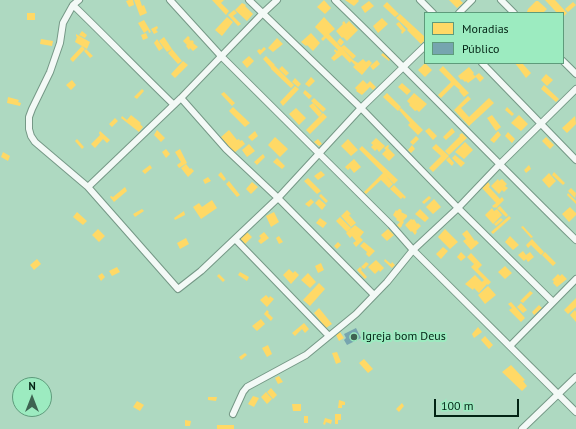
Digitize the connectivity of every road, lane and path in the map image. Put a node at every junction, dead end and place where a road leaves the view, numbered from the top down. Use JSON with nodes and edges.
{"nodes":[{"id":1,"x":79,"y":0,"type":"edge"},
{"id":2,"x":170,"y":0,"type":"edge"},
{"id":3,"x":249,"y":0,"type":"edge"},
{"id":4,"x":277,"y":0,"type":"edge"},
{"id":5,"x":335,"y":0,"type":"edge"},
{"id":6,"x":420,"y":0,"type":"edge"},
{"id":7,"x":472,"y":0,"type":"edge"},
{"id":8,"x":501,"y":0,"type":"edge"},
{"id":9,"x":73,"y":5,"type":"junction"},
{"id":10,"x":432,"y":12,"type":"edge"},
{"id":11,"x":460,"y":12,"type":"edge"},
{"id":12,"x":513,"y":12,"type":"edge"},
{"id":13,"x":262,"y":14,"type":"junction"},
{"id":14,"x":424,"y":47,"type":"edge"},
{"id":15,"x":221,"y":56,"type":"junction"},
{"id":16,"x":564,"y":62,"type":"edge"},
{"id":17,"x":483,"y":64,"type":"edge"},
{"id":18,"x":404,"y":66,"type":"junction"},
{"id":19,"x":576,"y":74,"type":"edge"},
{"id":20,"x":576,"y":90,"type":"edge"},
{"id":21,"x":181,"y":98,"type":"junction"},
{"id":22,"x":174,"y":105,"type":"junction"},
{"id":23,"x":361,"y":108,"type":"junction"},
{"id":24,"x":541,"y":125,"type":"junction"},
{"id":25,"x":319,"y":153,"type":"junction"},
{"id":26,"x":576,"y":160,"type":"edge"},
{"id":27,"x":499,"y":165,"type":"junction"},
{"id":28,"x":88,"y":187,"type":"junction"},
{"id":29,"x":278,"y":198,"type":"junction"},
{"id":30,"x":458,"y":208,"type":"junction"},
{"id":31,"x":235,"y":239,"type":"junction"},
{"id":32,"x":576,"y":240,"type":"edge"},
{"id":33,"x":413,"y":250,"type":"junction"},
{"id":34,"x":576,"y":279,"type":"edge"},
{"id":35,"x":374,"y":295,"type":"junction"},
{"id":36,"x":553,"y":302,"type":"junction"},
{"id":37,"x":329,"y":336,"type":"junction"},
{"id":38,"x":510,"y":346,"type":"junction"},
{"id":39,"x":576,"y":377,"type":"edge"},
{"id":40,"x":559,"y":394,"type":"junction"},
{"id":41,"x":576,"y":412,"type":"edge"},
{"id":42,"x":233,"y":414,"type":"dead end"},
{"id":43,"x":522,"y":429,"type":"edge"}],
"edges":[{"from":1,"to":9,"type":"street"},
{"from":2,"to":15,"type":"street"},
{"from":3,"to":13,"type":"street"},
{"from":4,"to":13,"type":"street"},
{"from":5,"to":18,"type":"street"},
{"from":6,"to":10,"type":"street"},
{"from":7,"to":11,"type":"street"},
{"from":8,"to":12,"type":"street"},
{"from":9,"to":22,"type":"street"},
{"from":9,"to":28,"type":"street"},
{"from":13,"to":15,"type":"street"},
{"from":13,"to":23,"type":"street"},
{"from":14,"to":18,"type":"street"},
{"from":15,"to":21,"type":"street"},
{"from":15,"to":25,"type":"street"},
{"from":16,"to":19,"type":"street"},
{"from":17,"to":24,"type":"street"},
{"from":18,"to":23,"type":"street"},
{"from":18,"to":27,"type":"street"},
{"from":20,"to":24,"type":"street"},
{"from":21,"to":22,"type":"street"},
{"from":21,"to":29,"type":"street"},
{"from":22,"to":28,"type":"street"},
{"from":23,"to":25,"type":"street"},
{"from":23,"to":30,"type":"street"},
{"from":24,"to":26,"type":"street"},
{"from":24,"to":27,"type":"street"},
{"from":25,"to":29,"type":"street"},
{"from":25,"to":33,"type":"street"},
{"from":27,"to":30,"type":"street"},
{"from":27,"to":32,"type":"street"},
{"from":28,"to":31,"type":"street"},
{"from":29,"to":31,"type":"street"},
{"from":29,"to":35,"type":"street"},
{"from":30,"to":33,"type":"street"},
{"from":30,"to":36,"type":"street"},
{"from":31,"to":37,"type":"street"},
{"from":33,"to":35,"type":"street"},
{"from":33,"to":38,"type":"street"},
{"from":34,"to":36,"type":"street"},
{"from":35,"to":37,"type":"street"},
{"from":36,"to":38,"type":"street"},
{"from":37,"to":42,"type":"street"},
{"from":38,"to":40,"type":"street"},
{"from":39,"to":40,"type":"street"},
{"from":40,"to":41,"type":"street"},
{"from":40,"to":43,"type":"street"}]}
